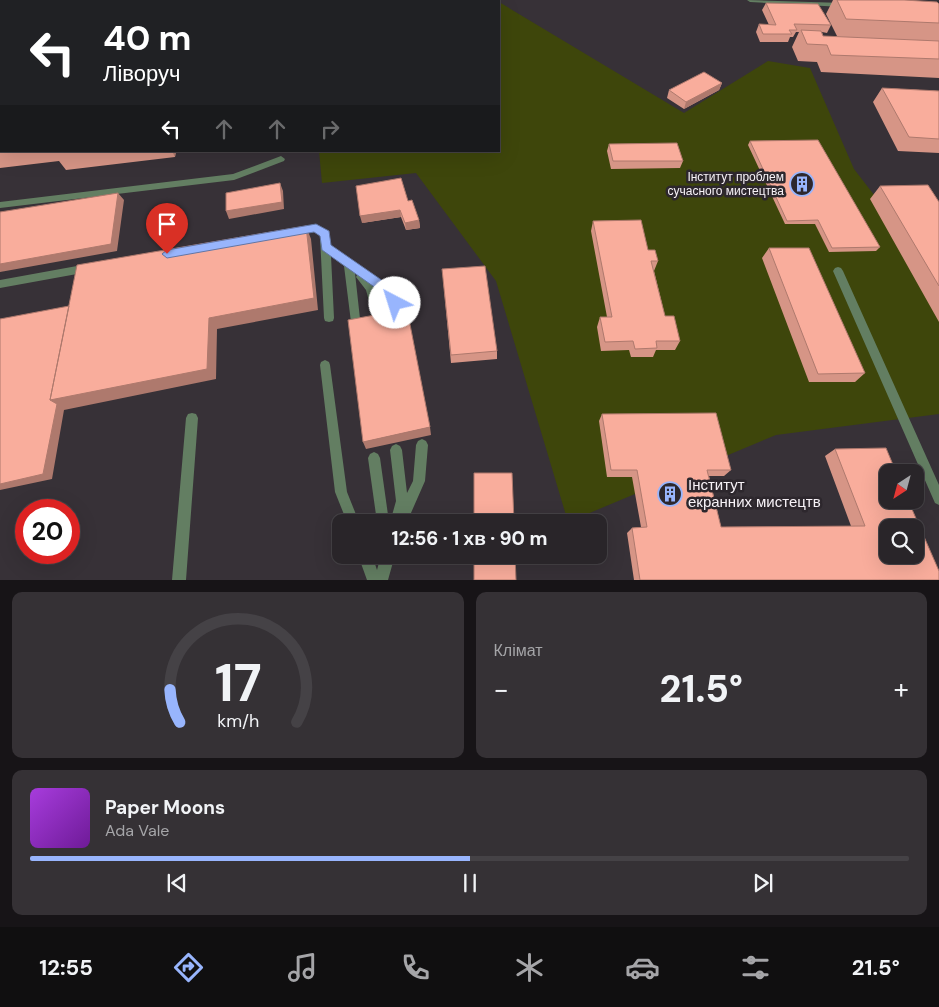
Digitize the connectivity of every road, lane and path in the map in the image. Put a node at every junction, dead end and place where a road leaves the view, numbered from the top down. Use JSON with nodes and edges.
{"nodes":[{"id":1,"x":750,"y":0,"type":"edge"},
{"id":2,"x":856,"y":6,"type":"edge"},
{"id":3,"x":281,"y":159,"type":"dead end"},
{"id":4,"x":0,"y":205,"type":"edge"},
{"id":5,"x":287,"y":233,"type":"edge"},
{"id":6,"x":326,"y":247,"type":"junction"},
{"id":7,"x":350,"y":264,"type":"junction"},
{"id":8,"x":96,"y":267,"type":"edge"},
{"id":9,"x":838,"y":271,"type":"dead end"},
{"id":10,"x":0,"y":284,"type":"edge"},
{"id":11,"x":398,"y":313,"type":"edge"},
{"id":12,"x":378,"y":316,"type":"edge"},
{"id":13,"x":330,"y":318,"type":"dead end"},
{"id":14,"x":355,"y":319,"type":"edge"},
{"id":15,"x":325,"y":365,"type":"dead end"},
{"id":16,"x":192,"y":418,"type":"dead end"},
{"id":17,"x":422,"y":445,"type":"edge"},
{"id":18,"x":396,"y":450,"type":"edge"},
{"id":19,"x":374,"y":458,"type":"dead end"},
{"id":20,"x":939,"y":499,"type":"edge"},
{"id":21,"x":349,"y":514,"type":"edge"},
{"id":22,"x":381,"y":514,"type":"edge"},
{"id":23,"x":398,"y":514,"type":"edge"},
{"id":24,"x":405,"y":514,"type":"edge"},
{"id":25,"x":368,"y":564,"type":"edge"},
{"id":26,"x":385,"y":564,"type":"edge"},
{"id":27,"x":179,"y":580,"type":"edge"},
{"id":28,"x":374,"y":580,"type":"edge"},
{"id":29,"x":381,"y":580,"type":"edge"}],
"edges":[{"from":1,"to":2,"type":"lane"},
{"from":3,"to":4,"type":"lane"},
{"from":5,"to":6,"type":"lane"},
{"from":6,"to":7,"type":"lane"},
{"from":6,"to":13,"type":"lane"},
{"from":7,"to":11,"type":"lane"},
{"from":7,"to":12,"type":"lane"},
{"from":7,"to":14,"type":"lane"},
{"from":8,"to":10,"type":"lane"},
{"from":9,"to":20,"type":"lane"},
{"from":15,"to":21,"type":"lane"},
{"from":16,"to":27,"type":"lane"},
{"from":17,"to":24,"type":"lane"},
{"from":18,"to":23,"type":"lane"},
{"from":19,"to":22,"type":"lane"},
{"from":25,"to":28,"type":"lane"},
{"from":26,"to":29,"type":"lane"}]}
